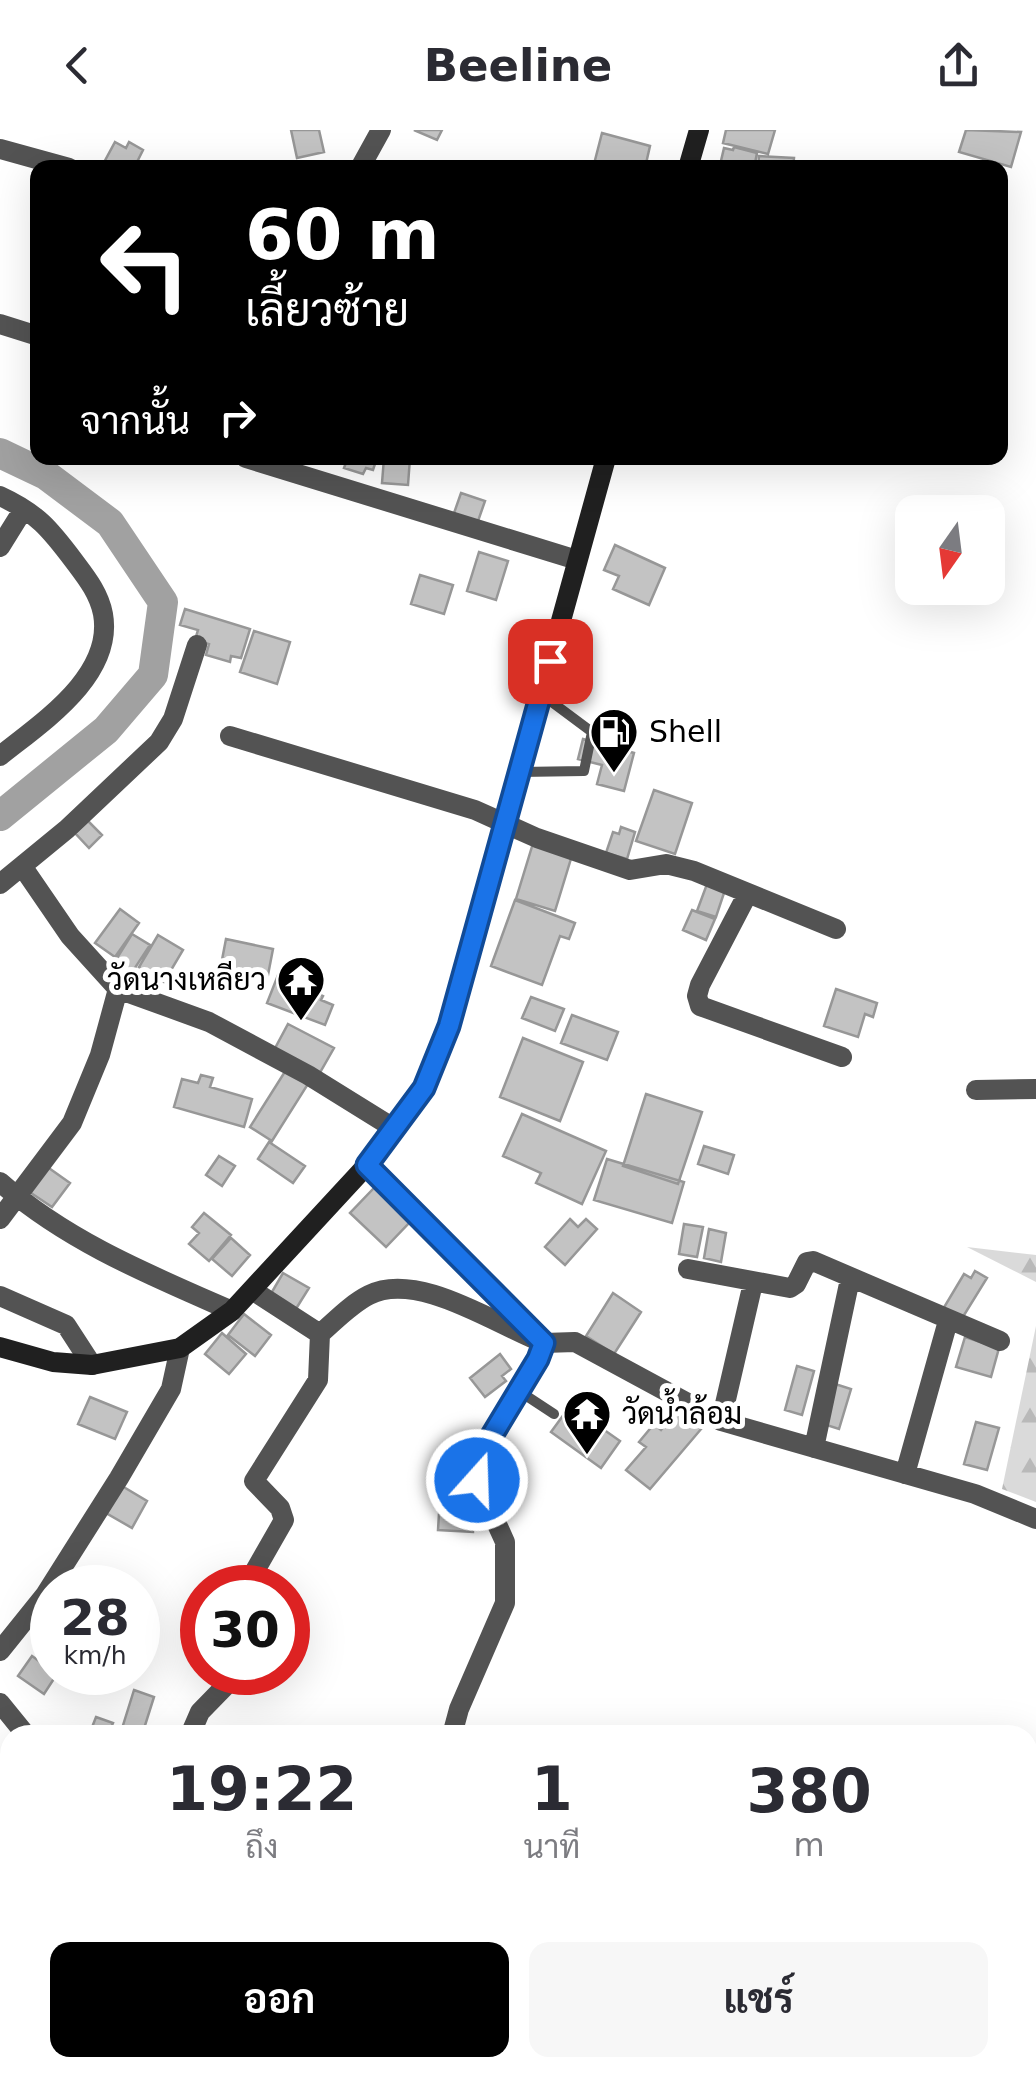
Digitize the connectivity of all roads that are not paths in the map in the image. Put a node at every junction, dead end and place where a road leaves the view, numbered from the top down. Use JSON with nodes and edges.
{"nodes":[{"id":1,"x":380,"y":130,"type":"edge"},
{"id":2,"x":699,"y":130,"type":"edge"},
{"id":3,"x":0,"y":150,"type":"edge"},
{"id":4,"x":38,"y":160,"type":"edge"},
{"id":5,"x":364,"y":160,"type":"edge"},
{"id":6,"x":690,"y":160,"type":"edge"},
{"id":7,"x":0,"y":324,"type":"edge"},
{"id":8,"x":30,"y":333,"type":"edge"},
{"id":9,"x":269,"y":465,"type":"edge"},
{"id":10,"x":604,"y":465,"type":"edge"},
{"id":11,"x":0,"y":496,"type":"edge"},
{"id":12,"x":23,"y":510,"type":"junction"},
{"id":13,"x":0,"y":546,"type":"edge"},
{"id":14,"x":577,"y":560,"type":"junction"},
{"id":15,"x":196,"y":645,"type":"dead end"},
{"id":16,"x":541,"y":694,"type":"junction"},
{"id":17,"x":230,"y":736,"type":"dead end"},
{"id":18,"x":0,"y":756,"type":"edge"},
{"id":19,"x":520,"y":772,"type":"junction"},
{"id":20,"x":504,"y":823,"type":"junction"},
{"id":21,"x":22,"y":866,"type":"junction"},
{"id":22,"x":0,"y":884,"type":"edge"},
{"id":23,"x":748,"y":894,"type":"junction"},
{"id":24,"x":836,"y":929,"type":"dead end"},
{"id":25,"x":118,"y":989,"type":"junction"},
{"id":26,"x":842,"y":1057,"type":"dead end"},
{"id":27,"x":1036,"y":1089,"type":"edge"},
{"id":28,"x":976,"y":1090,"type":"dead end"},
{"id":29,"x":394,"y":1129,"type":"junction"},
{"id":30,"x":367,"y":1165,"type":"junction"},
{"id":31,"x":0,"y":1182,"type":"edge"},
{"id":32,"x":18,"y":1198,"type":"junction"},
{"id":33,"x":0,"y":1219,"type":"edge"},
{"id":34,"x":688,"y":1269,"type":"dead end"},
{"id":35,"x":850,"y":1279,"type":"junction"},
{"id":36,"x":753,"y":1283,"type":"junction"},
{"id":37,"x":252,"y":1290,"type":"junction"},
{"id":38,"x":0,"y":1296,"type":"edge"},
{"id":39,"x":232,"y":1311,"type":"junction"},
{"id":40,"x":948,"y":1321,"type":"junction"},
{"id":41,"x":320,"y":1334,"type":"junction"},
{"id":42,"x":1000,"y":1340,"type":"dead end"},
{"id":43,"x":544,"y":1343,"type":"junction"},
{"id":44,"x":0,"y":1347,"type":"edge"},
{"id":45,"x":180,"y":1348,"type":"junction"},
{"id":46,"x":92,"y":1365,"type":"junction"},
{"id":47,"x":519,"y":1391,"type":"junction"},
{"id":48,"x":554,"y":1414,"type":"dead end"},
{"id":49,"x":721,"y":1422,"type":"junction"},
{"id":50,"x":814,"y":1448,"type":"junction"},
{"id":51,"x":905,"y":1474,"type":"junction"},
{"id":52,"x":1036,"y":1520,"type":"edge"},
{"id":53,"x":258,"y":1565,"type":"edge"},
{"id":54,"x":0,"y":1651,"type":"edge"},
{"id":55,"x":217,"y":1695,"type":"edge"},
{"id":56,"x":0,"y":1703,"type":"edge"},
{"id":57,"x":18,"y":1725,"type":"edge"},
{"id":58,"x":194,"y":1725,"type":"edge"},
{"id":59,"x":455,"y":1725,"type":"edge"}],
"edges":[{"from":1,"to":5,"type":"street"},
{"from":2,"to":6,"type":"main road"},
{"from":3,"to":4,"type":"street"},
{"from":7,"to":8,"type":"street"},
{"from":9,"to":14,"type":"street"},
{"from":10,"to":14,"type":"main road"},
{"from":11,"to":12,"type":"street"},
{"from":12,"to":13,"type":"street"},
{"from":12,"to":18,"type":"street"},
{"from":14,"to":16,"type":"main road"},
{"from":15,"to":21,"type":"street"},
{"from":16,"to":19,"type":"main road"},
{"from":16,"to":19,"type":"lane"},
{"from":17,"to":20,"type":"street"},
{"from":19,"to":20,"type":"main road"},
{"from":20,"to":23,"type":"street"},
{"from":20,"to":29,"type":"main road"},
{"from":21,"to":22,"type":"street"},
{"from":21,"to":25,"type":"street"},
{"from":23,"to":24,"type":"street"},
{"from":23,"to":26,"type":"street"},
{"from":25,"to":29,"type":"street"},
{"from":25,"to":32,"type":"street"},
{"from":27,"to":28,"type":"street"},
{"from":29,"to":30,"type":"main road"},
{"from":30,"to":37,"type":"main road"},
{"from":30,"to":43,"type":"street"},
{"from":31,"to":32,"type":"street"},
{"from":32,"to":33,"type":"street"},
{"from":32,"to":39,"type":"street"},
{"from":34,"to":36,"type":"street"},
{"from":35,"to":36,"type":"street"},
{"from":35,"to":40,"type":"street"},
{"from":35,"to":50,"type":"street"},
{"from":36,"to":49,"type":"street"},
{"from":37,"to":39,"type":"main road"},
{"from":37,"to":41,"type":"street"},
{"from":38,"to":46,"type":"street"},
{"from":39,"to":45,"type":"main road"},
{"from":40,"to":42,"type":"street"},
{"from":40,"to":51,"type":"street"},
{"from":41,"to":43,"type":"street"},
{"from":41,"to":53,"type":"street"},
{"from":43,"to":47,"type":"street"},
{"from":43,"to":49,"type":"street"},
{"from":44,"to":46,"type":"main road"},
{"from":45,"to":46,"type":"main road"},
{"from":45,"to":54,"type":"street"},
{"from":47,"to":48,"type":"lane"},
{"from":47,"to":59,"type":"street"},
{"from":49,"to":50,"type":"street"},
{"from":50,"to":51,"type":"street"},
{"from":51,"to":52,"type":"street"},
{"from":55,"to":58,"type":"street"},
{"from":56,"to":57,"type":"street"}]}
